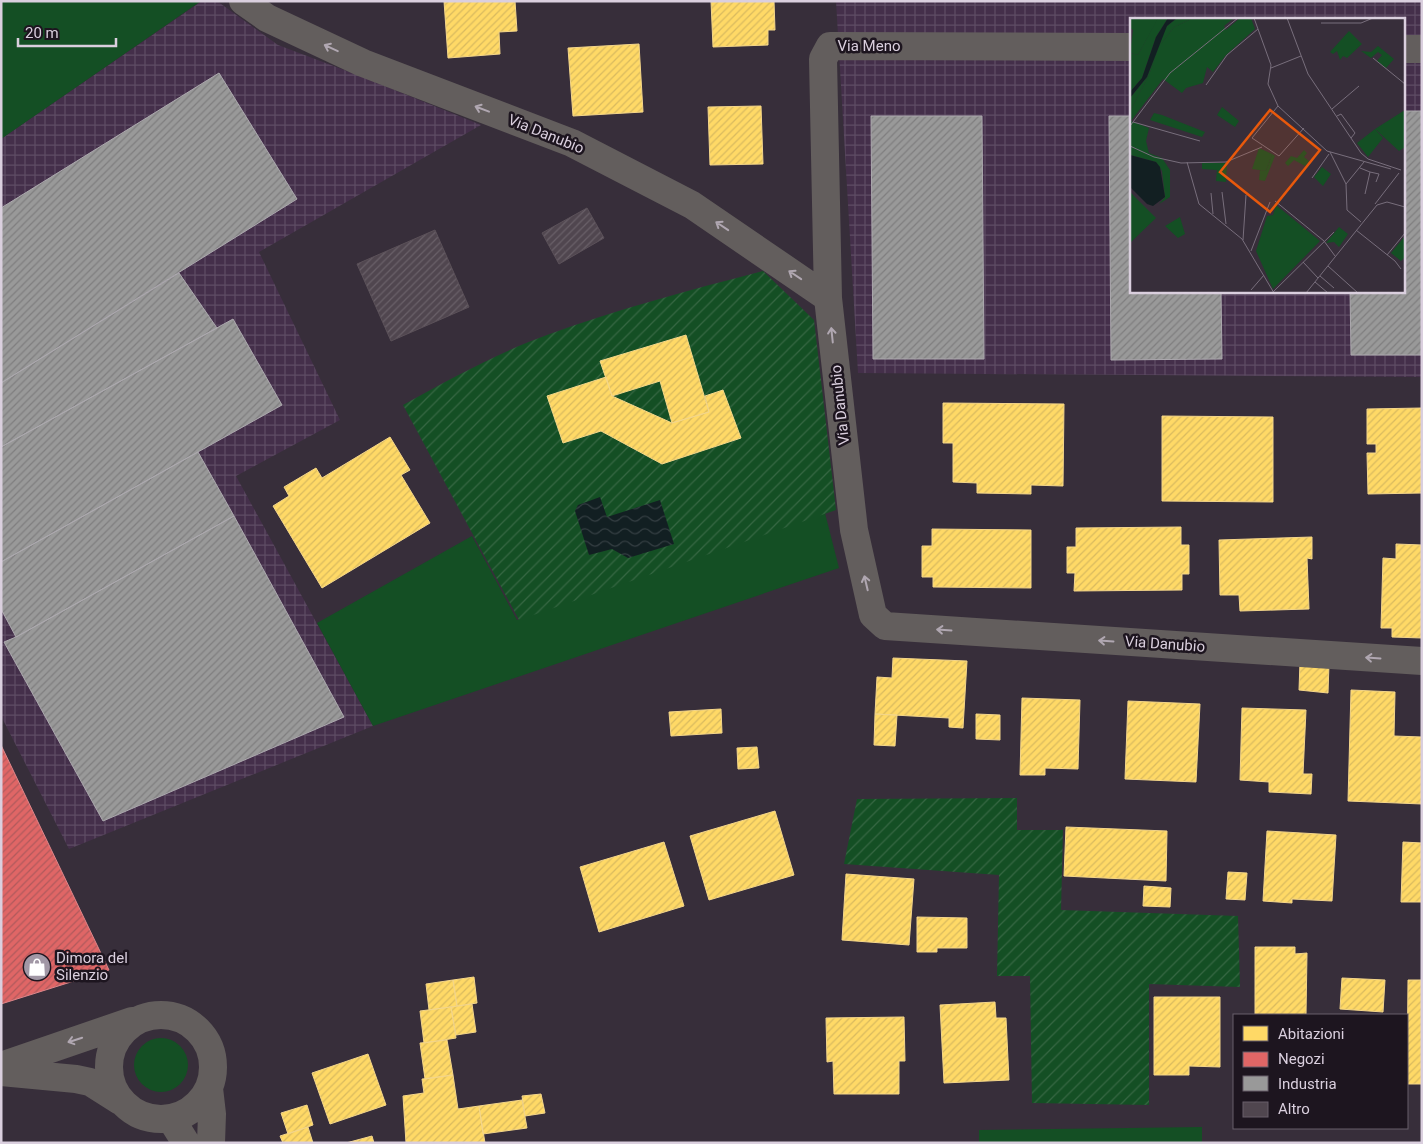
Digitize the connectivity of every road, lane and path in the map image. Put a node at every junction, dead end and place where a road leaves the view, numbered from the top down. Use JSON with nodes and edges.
{"nodes":[{"id":1,"x":243,"y":1,"type":"edge"},
{"id":2,"x":1130,"y":47,"type":"edge"},
{"id":3,"x":1406,"y":49,"type":"edge"},
{"id":4,"x":1422,"y":49,"type":"edge"},
{"id":5,"x":828,"y":298,"type":"junction"},
{"id":6,"x":1422,"y":661,"type":"edge"},
{"id":7,"x":138,"y":1019,"type":"junction"},
{"id":8,"x":1,"y":1066,"type":"edge"},
{"id":9,"x":1,"y":1072,"type":"edge"},
{"id":10,"x":209,"y":1088,"type":"junction"},
{"id":11,"x":120,"y":1101,"type":"junction"},
{"id":12,"x":171,"y":1119,"type":"junction"},
{"id":13,"x":186,"y":1143,"type":"edge"},
{"id":14,"x":212,"y":1143,"type":"edge"}],
"edges":[{"from":5,"to":1,"type":"street","name":"Via Danubio","one_way":true},
{"from":2,"to":5,"type":"street","name":"Via Meno"},
{"from":3,"to":4,"type":"street"},
{"from":6,"to":5,"type":"street","name":"Via Danubio","one_way":true},
{"from":7,"to":8,"type":"street","one_way":true},
{"from":7,"to":10,"type":"street"},
{"from":7,"to":11,"type":"street"},
{"from":9,"to":11,"type":"street"},
{"from":10,"to":12,"type":"street"},
{"from":10,"to":14,"type":"street"},
{"from":11,"to":12,"type":"street"},
{"from":12,"to":13,"type":"street"}]}
